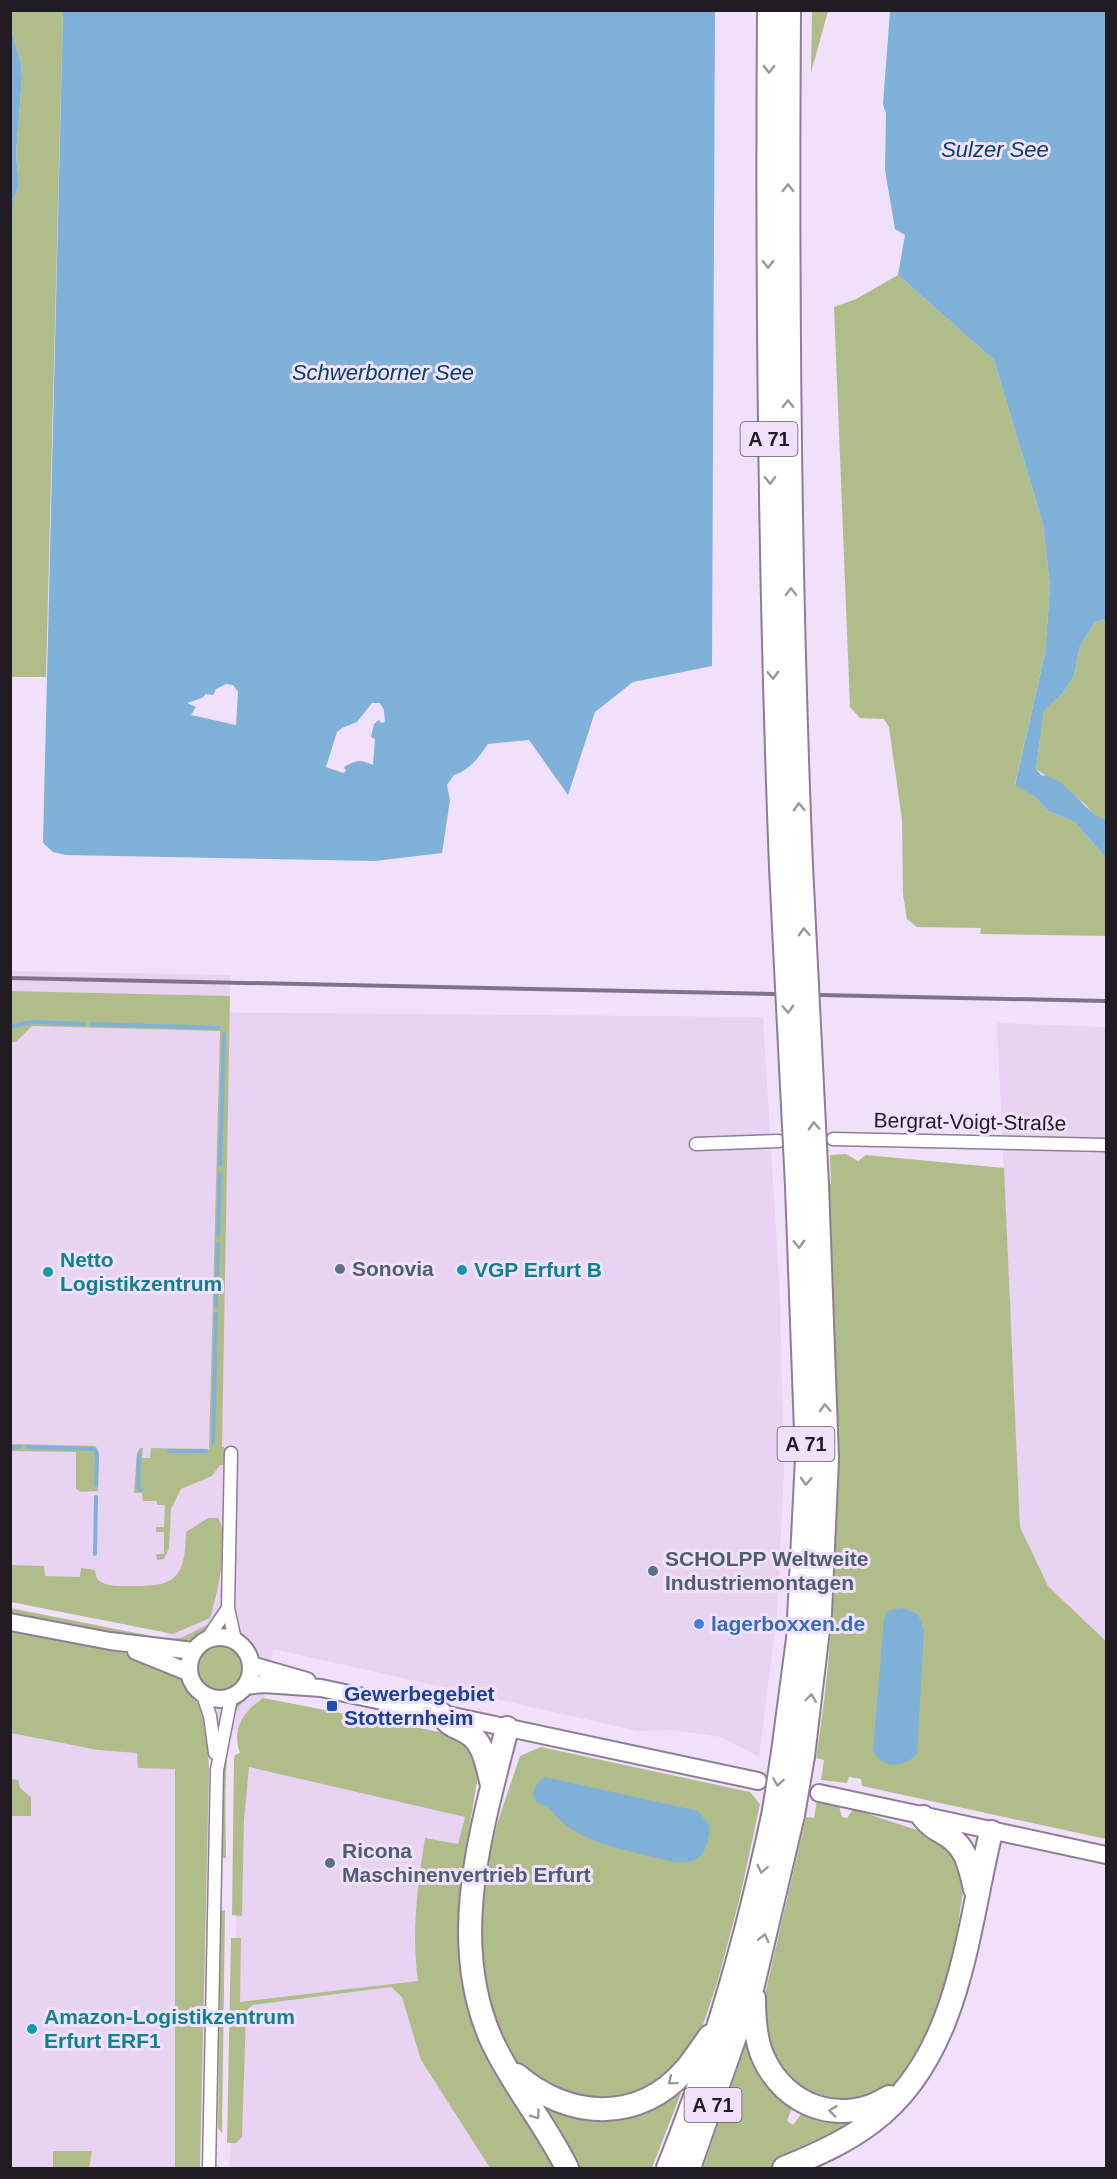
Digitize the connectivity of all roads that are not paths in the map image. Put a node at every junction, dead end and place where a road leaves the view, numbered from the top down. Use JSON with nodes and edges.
{"nodes":[{"id":1,"x":769,"y":10,"type":"edge"},
{"id":2,"x":789,"y":10,"type":"edge"},
{"id":3,"x":791,"y":866,"type":"junction"},
{"id":4,"x":833,"y":1139,"type":"dead end"},
{"id":5,"x":779,"y":1141,"type":"dead end"},
{"id":6,"x":696,"y":1144,"type":"dead end"},
{"id":7,"x":1107,"y":1145,"type":"edge"},
{"id":8,"x":231,"y":1453,"type":"dead end"},
{"id":9,"x":228,"y":1608,"type":"junction"},
{"id":10,"x":10,"y":1622,"type":"edge"},
{"id":11,"x":207,"y":1639,"type":"junction"},
{"id":12,"x":235,"y":1640,"type":"junction"},
{"id":13,"x":110,"y":1641,"type":"junction"},
{"id":14,"x":193,"y":1651,"type":"junction"},
{"id":15,"x":251,"y":1665,"type":"junction"},
{"id":16,"x":188,"y":1672,"type":"junction"},
{"id":17,"x":245,"y":1686,"type":"junction"},
{"id":18,"x":321,"y":1688,"type":"junction"},
{"id":19,"x":203,"y":1695,"type":"junction"},
{"id":20,"x":231,"y":1698,"type":"junction"},
{"id":21,"x":441,"y":1714,"type":"junction"},
{"id":22,"x":507,"y":1728,"type":"junction"},
{"id":23,"x":217,"y":1770,"type":"junction"},
{"id":24,"x":758,"y":1781,"type":"dead end"},
{"id":25,"x":492,"y":1787,"type":"junction"},
{"id":26,"x":819,"y":1793,"type":"dead end"},
{"id":27,"x":783,"y":1813,"type":"junction"},
{"id":28,"x":923,"y":1816,"type":"junction"},
{"id":29,"x":991,"y":1832,"type":"junction"},
{"id":30,"x":1107,"y":1855,"type":"edge"},
{"id":31,"x":976,"y":1893,"type":"junction"},
{"id":32,"x":753,"y":1985,"type":"junction"},
{"id":33,"x":722,"y":2020,"type":"junction"},
{"id":34,"x":506,"y":2065,"type":"junction"},
{"id":35,"x":906,"y":2087,"type":"junction"},
{"id":36,"x":209,"y":2169,"type":"edge"},
{"id":37,"x":567,"y":2169,"type":"edge"},
{"id":38,"x":668,"y":2169,"type":"edge"},
{"id":39,"x":689,"y":2169,"type":"edge"},
{"id":40,"x":784,"y":2169,"type":"edge"}],
"edges":[{"from":1,"to":3,"type":"highway","number":"A 71","one_way":true},
{"from":3,"to":2,"type":"highway","number":"A 71","one_way":true},
{"from":3,"to":27,"type":"highway","number":"A 71","bridge":true},
{"from":4,"to":7,"type":"street","name":"Bergrat-Voigt-Straße"},
{"from":5,"to":6,"type":"street"},
{"from":8,"to":9,"type":"street"},
{"from":9,"to":11,"type":"street"},
{"from":9,"to":12,"type":"street"},
{"from":10,"to":13,"type":"main road"},
{"from":11,"to":12,"type":"main road"},
{"from":11,"to":14,"type":"main road"},
{"from":12,"to":15,"type":"main road"},
{"from":13,"to":14,"type":"main road"},
{"from":13,"to":16,"type":"main road"},
{"from":14,"to":16,"type":"main road"},
{"from":15,"to":17,"type":"main road"},
{"from":15,"to":18,"type":"main road"},
{"from":16,"to":19,"type":"main road"},
{"from":17,"to":18,"type":"main road"},
{"from":17,"to":20,"type":"main road"},
{"from":18,"to":21,"type":"main road"},
{"from":19,"to":20,"type":"main road"},
{"from":19,"to":23,"type":"street"},
{"from":20,"to":23,"type":"street"},
{"from":21,"to":22,"type":"main road"},
{"from":21,"to":25,"type":"highway"},
{"from":22,"to":24,"type":"main road"},
{"from":22,"to":25,"type":"highway"},
{"from":23,"to":36,"type":"street"},
{"from":25,"to":34,"type":"highway"},
{"from":26,"to":28,"type":"main road"},
{"from":32,"to":27,"type":"highway","number":"A 71","one_way":true},
{"from":27,"to":33,"type":"highway","number":"A 71","one_way":true},
{"from":28,"to":29,"type":"main road"},
{"from":28,"to":31,"type":"highway"},
{"from":29,"to":30,"type":"main road"},
{"from":29,"to":31,"type":"highway"},
{"from":31,"to":35,"type":"highway"},
{"from":35,"to":32,"type":"highway","one_way":true},
{"from":32,"to":39,"type":"highway","number":"A 71"},
{"from":33,"to":34,"type":"highway","one_way":true},
{"from":33,"to":38,"type":"highway","number":"A 71"},
{"from":34,"to":37,"type":"highway","one_way":true},
{"from":35,"to":40,"type":"highway"}]}
